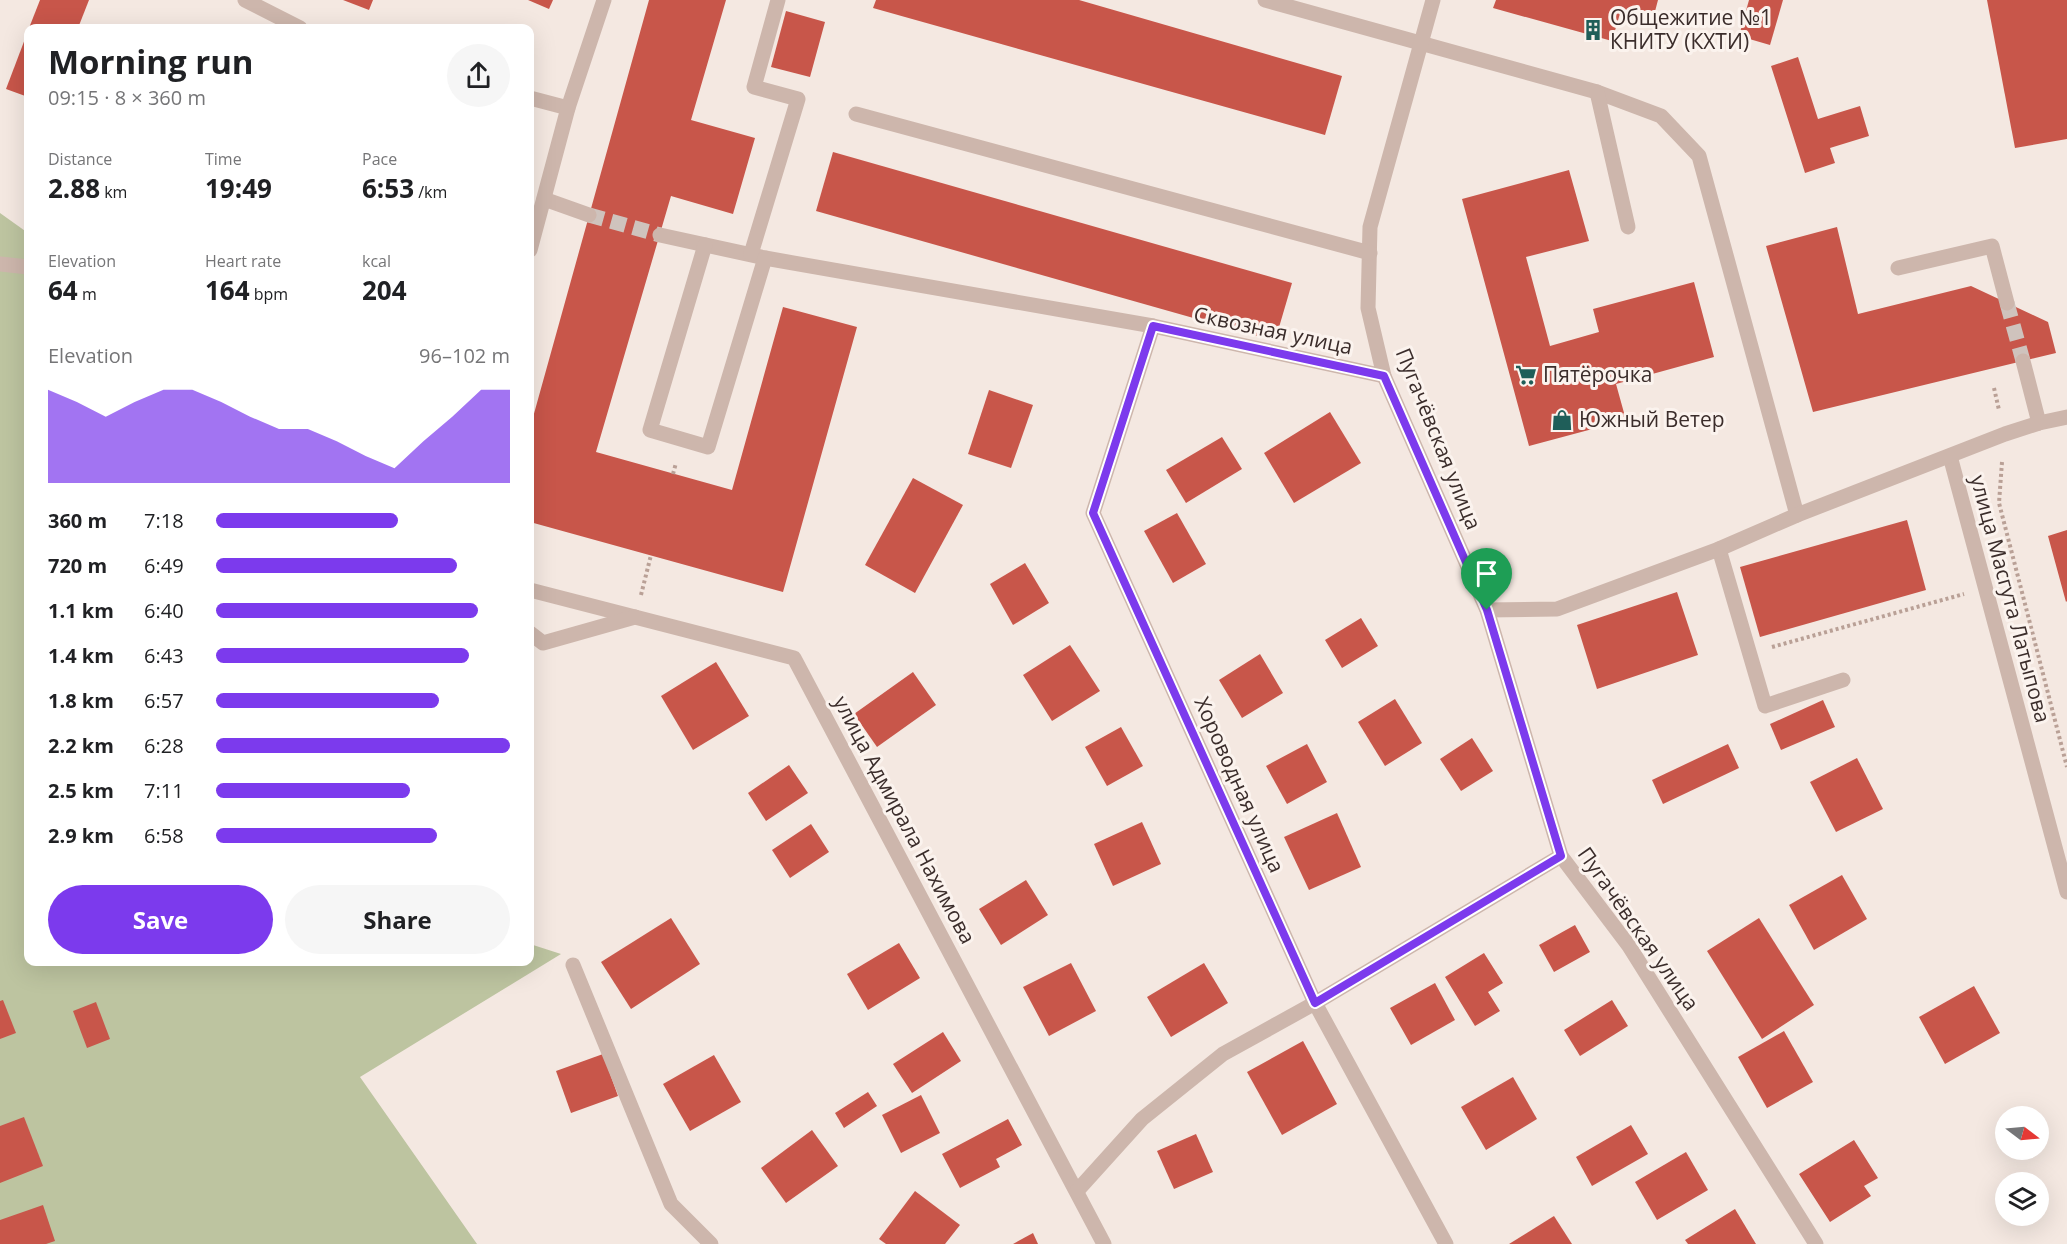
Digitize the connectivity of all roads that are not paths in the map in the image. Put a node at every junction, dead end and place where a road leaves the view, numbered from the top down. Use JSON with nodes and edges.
{"nodes":[{"id":1,"x":245,"y":0,"type":"edge"},
{"id":2,"x":604,"y":0,"type":"edge"},
{"id":3,"x":778,"y":0,"type":"edge"},
{"id":4,"x":1265,"y":0,"type":"edge"},
{"id":5,"x":1433,"y":0,"type":"edge"},
{"id":6,"x":292,"y":24,"type":"edge"},
{"id":7,"x":1422,"y":42,"type":"junction"},
{"id":8,"x":1596,"y":92,"type":"junction"},
{"id":9,"x":534,"y":99,"type":"edge"},
{"id":10,"x":568,"y":108,"type":"junction"},
{"id":11,"x":856,"y":114,"type":"dead end"},
{"id":12,"x":543,"y":199,"type":"junction"},
{"id":13,"x":589,"y":215,"type":"tunnel mouth"},
{"id":14,"x":1628,"y":227,"type":"dead end"},
{"id":15,"x":534,"y":234,"type":"edge"},
{"id":16,"x":660,"y":235,"type":"tunnel mouth"},
{"id":17,"x":705,"y":245,"type":"junction"},
{"id":18,"x":1370,"y":253,"type":"junction"},
{"id":19,"x":758,"y":256,"type":"junction"},
{"id":20,"x":0,"y":264,"type":"edge"},
{"id":21,"x":24,"y":267,"type":"edge"},
{"id":22,"x":1899,"y":268,"type":"dead end"},
{"id":23,"x":2007,"y":303,"type":"tunnel mouth"},
{"id":24,"x":1153,"y":326,"type":"junction"},
{"id":25,"x":2023,"y":361,"type":"tunnel mouth"},
{"id":26,"x":1384,"y":376,"type":"junction"},
{"id":27,"x":2067,"y":417,"type":"edge"},
{"id":28,"x":2039,"y":423,"type":"junction"},
{"id":29,"x":1950,"y":456,"type":"junction"},
{"id":30,"x":1797,"y":515,"type":"junction"},
{"id":31,"x":1719,"y":549,"type":"junction"},
{"id":32,"x":534,"y":591,"type":"edge"},
{"id":33,"x":1487,"y":610,"type":"junction"},
{"id":34,"x":635,"y":617,"type":"junction"},
{"id":35,"x":534,"y":636,"type":"edge"},
{"id":36,"x":1843,"y":680,"type":"dead end"},
{"id":37,"x":1561,"y":856,"type":"junction"},
{"id":38,"x":2067,"y":892,"type":"edge"},
{"id":39,"x":573,"y":965,"type":"dead end"},
{"id":40,"x":1315,"y":1003,"type":"junction"},
{"id":41,"x":1077,"y":1191,"type":"junction"},
{"id":42,"x":711,"y":1244,"type":"edge"},
{"id":43,"x":1104,"y":1244,"type":"edge"},
{"id":44,"x":1446,"y":1244,"type":"edge"},
{"id":45,"x":1816,"y":1244,"type":"edge"}],
"edges":[{"from":1,"to":6,"type":"street"},
{"from":2,"to":10,"type":"street"},
{"from":3,"to":19,"type":"street"},
{"from":4,"to":7,"type":"street"},
{"from":5,"to":7,"type":"street","name":"Пугачёвская улица"},
{"from":7,"to":8,"type":"street"},
{"from":7,"to":18,"type":"street","name":"Пугачёвская улица"},
{"from":8,"to":14,"type":"street"},
{"from":8,"to":30,"type":"street"},
{"from":9,"to":10,"type":"street"},
{"from":10,"to":12,"type":"street"},
{"from":11,"to":18,"type":"street"},
{"from":12,"to":13,"type":"street"},
{"from":12,"to":15,"type":"street"},
{"from":16,"to":17,"type":"street","name":"Сквозная улица"},
{"from":17,"to":19,"type":"street","name":"Сквозная улица"},
{"from":17,"to":19,"type":"street"},
{"from":18,"to":26,"type":"street","name":"Пугачёвская улица"},
{"from":19,"to":24,"type":"street","name":"Сквозная улица"},
{"from":20,"to":21,"type":"street"},
{"from":22,"to":23,"type":"street"},
{"from":24,"to":26,"type":"street","name":"Сквозная улица"},
{"from":24,"to":40,"type":"street","name":"Хороводная улица"},
{"from":25,"to":28,"type":"street"},
{"from":26,"to":33,"type":"street","name":"Пугачёвская улица"},
{"from":27,"to":28,"type":"street"},
{"from":28,"to":29,"type":"street"},
{"from":29,"to":30,"type":"street"},
{"from":29,"to":38,"type":"street","name":"улица Масгута Латыпова"},
{"from":30,"to":31,"type":"street"},
{"from":31,"to":33,"type":"street"},
{"from":31,"to":36,"type":"street"},
{"from":32,"to":34,"type":"street","name":"улица Адмирала Нахимова"},
{"from":33,"to":37,"type":"street","name":"Пугачёвская улица"},
{"from":34,"to":35,"type":"street"},
{"from":34,"to":41,"type":"street","name":"улица Адмирала Нахимова"},
{"from":37,"to":40,"type":"street"},
{"from":37,"to":45,"type":"street","name":"Пугачёвская улица"},
{"from":39,"to":42,"type":"street"},
{"from":40,"to":41,"type":"street"},
{"from":40,"to":44,"type":"street","name":"Хороводная улица"},
{"from":41,"to":43,"type":"street","name":"улица Адмирала Нахимова"}]}
